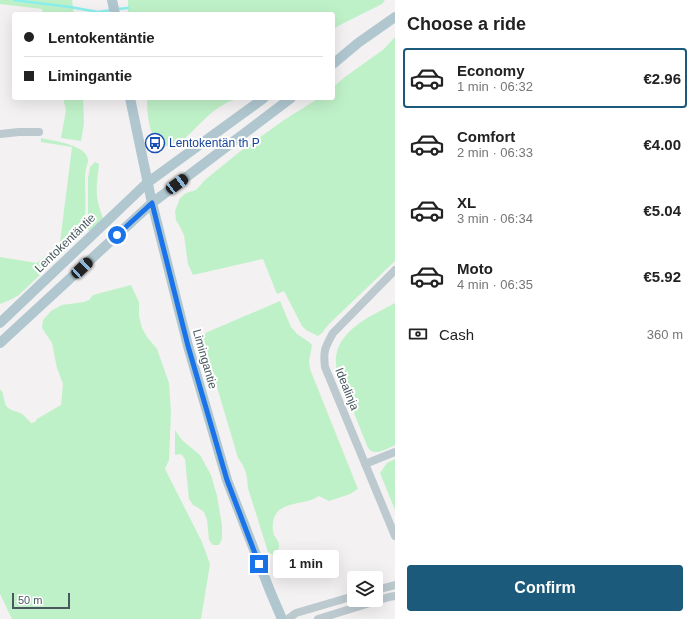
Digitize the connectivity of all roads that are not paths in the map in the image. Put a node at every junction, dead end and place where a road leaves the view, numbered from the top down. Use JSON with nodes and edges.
{"nodes":[{"id":1,"x":112,"y":0,"type":"edge"},
{"id":2,"x":115,"y":12,"type":"edge"},
{"id":3,"x":395,"y":17,"type":"edge"},
{"id":4,"x":358,"y":43,"type":"junction"},
{"id":5,"x":335,"y":56,"type":"edge"},
{"id":6,"x":335,"y":62,"type":"edge"},
{"id":7,"x":130,"y":100,"type":"edge"},
{"id":8,"x":261,"y":100,"type":"edge"},
{"id":9,"x":289,"y":100,"type":"edge"},
{"id":10,"x":39,"y":132,"type":"dead end"},
{"id":11,"x":0,"y":134,"type":"edge"},
{"id":12,"x":147,"y":183,"type":"junction"},
{"id":13,"x":152,"y":203,"type":"junction"},
{"id":14,"x":394,"y":270,"type":"edge"},
{"id":15,"x":0,"y":323,"type":"edge"},
{"id":16,"x":0,"y":343,"type":"edge"},
{"id":17,"x":395,"y":452,"type":"edge"},
{"id":18,"x":365,"y":464,"type":"junction"},
{"id":19,"x":395,"y":536,"type":"edge"},
{"id":20,"x":395,"y":585,"type":"edge"},
{"id":21,"x":383,"y":588,"type":"edge"},
{"id":22,"x":395,"y":596,"type":"edge"},
{"id":23,"x":347,"y":598,"type":"edge"},
{"id":24,"x":282,"y":619,"type":"edge"},
{"id":25,"x":288,"y":619,"type":"edge"},
{"id":26,"x":318,"y":619,"type":"edge"}],
"edges":[{"from":1,"to":2,"type":"main road"},
{"from":3,"to":4,"type":"main road"},
{"from":4,"to":5,"type":"main road"},
{"from":4,"to":6,"type":"main road"},
{"from":7,"to":12,"type":"main road","name":"Limingantie"},
{"from":8,"to":12,"type":"main road","name":"Lentokentäntie"},
{"from":9,"to":13,"type":"main road"},
{"from":10,"to":11,"type":"street"},
{"from":12,"to":13,"type":"main road","name":"Limingantie"},
{"from":12,"to":15,"type":"main road","name":"Lentokentäntie"},
{"from":13,"to":16,"type":"main road"},
{"from":13,"to":24,"type":"main road","name":"Limingantie"},
{"from":14,"to":18,"type":"street","name":"Idealinja"},
{"from":17,"to":18,"type":"street"},
{"from":18,"to":19,"type":"street","name":"Idealinja"},
{"from":20,"to":21,"type":"street"},
{"from":22,"to":26,"type":"street"},
{"from":23,"to":25,"type":"street"}]}
